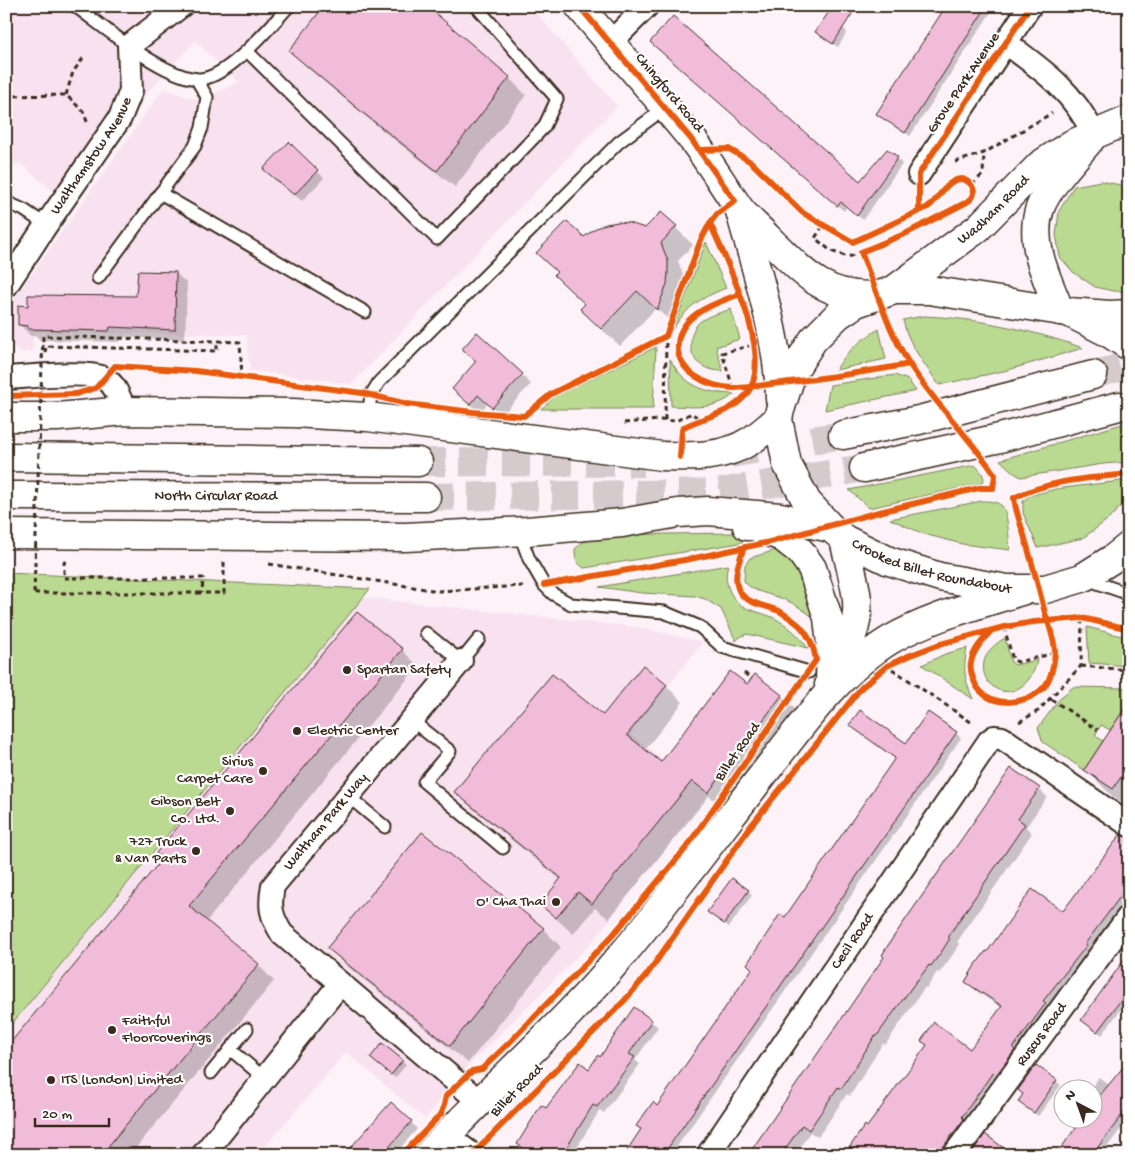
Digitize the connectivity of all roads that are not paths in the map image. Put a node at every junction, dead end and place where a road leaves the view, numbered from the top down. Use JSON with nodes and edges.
{"nodes":[{"id":1,"x":75,"y":6,"type":"edge"},
{"id":2,"x":182,"y":6,"type":"edge"},
{"id":3,"x":289,"y":6,"type":"edge"},
{"id":4,"x":476,"y":6,"type":"edge"},
{"id":5,"x":579,"y":6,"type":"edge"},
{"id":6,"x":646,"y":6,"type":"edge"},
{"id":7,"x":1030,"y":6,"type":"edge"},
{"id":8,"x":85,"y":10,"type":"edge"},
{"id":9,"x":610,"y":43,"type":"junction"},
{"id":10,"x":1006,"y":43,"type":"junction"},
{"id":11,"x":129,"y":46,"type":"junction"},
{"id":12,"x":247,"y":51,"type":"junction"},
{"id":13,"x":197,"y":80,"type":"junction"},
{"id":14,"x":666,"y":108,"type":"junction"},
{"id":15,"x":1129,"y":120,"type":"edge"},
{"id":16,"x":1094,"y":135,"type":"junction"},
{"id":17,"x":919,"y":174,"type":"road end"},
{"id":18,"x":160,"y":193,"type":"junction"},
{"id":19,"x":6,"y":202,"type":"edge"},
{"id":20,"x":740,"y":210,"type":"junction"},
{"id":21,"x":46,"y":225,"type":"junction"},
{"id":22,"x":98,"y":278,"type":"dead end"},
{"id":23,"x":6,"y":286,"type":"edge"},
{"id":24,"x":886,"y":293,"type":"junction"},
{"id":25,"x":1064,"y":311,"type":"junction"},
{"id":26,"x":365,"y":312,"type":"dead end"},
{"id":27,"x":1129,"y":314,"type":"edge"},
{"id":28,"x":1129,"y":346,"type":"edge"},
{"id":29,"x":1094,"y":375,"type":"tunnel mouth"},
{"id":30,"x":6,"y":378,"type":"edge"},
{"id":31,"x":1119,"y":406,"type":"dead end"},
{"id":32,"x":125,"y":411,"type":"junction"},
{"id":33,"x":779,"y":415,"type":"junction"},
{"id":34,"x":6,"y":418,"type":"edge"},
{"id":35,"x":368,"y":418,"type":"junction"},
{"id":36,"x":843,"y":434,"type":"tunnel mouth"},
{"id":37,"x":6,"y":457,"type":"edge"},
{"id":38,"x":418,"y":462,"type":"tunnel mouth"},
{"id":39,"x":864,"y":468,"type":"tunnel mouth"},
{"id":40,"x":6,"y":496,"type":"edge"},
{"id":41,"x":426,"y":497,"type":"tunnel mouth"},
{"id":42,"x":622,"y":523,"type":"junction"},
{"id":43,"x":519,"y":532,"type":"junction"},
{"id":44,"x":6,"y":534,"type":"edge"},
{"id":45,"x":837,"y":534,"type":"junction"},
{"id":46,"x":1124,"y":555,"type":"edge"},
{"id":47,"x":1082,"y":578,"type":"junction"},
{"id":48,"x":1024,"y":590,"type":"junction"},
{"id":49,"x":1129,"y":594,"type":"edge"},
{"id":50,"x":426,"y":632,"type":"dead end"},
{"id":51,"x":479,"y":639,"type":"dead end"},
{"id":52,"x":461,"y":661,"type":"junction"},
{"id":53,"x":820,"y":685,"type":"junction"},
{"id":54,"x":411,"y":720,"type":"junction"},
{"id":55,"x":348,"y":796,"type":"junction"},
{"id":56,"x":1129,"y":825,"type":"edge"},
{"id":57,"x":385,"y":827,"type":"dead end"},
{"id":58,"x":503,"y":848,"type":"dead end"},
{"id":59,"x":1129,"y":916,"type":"edge"},
{"id":60,"x":340,"y":984,"type":"junction"},
{"id":61,"x":247,"y":1029,"type":"dead end"},
{"id":62,"x":230,"y":1049,"type":"junction"},
{"id":63,"x":211,"y":1073,"type":"dead end"},
{"id":64,"x":264,"y":1078,"type":"junction"},
{"id":65,"x":479,"y":1101,"type":"junction"},
{"id":66,"x":446,"y":1135,"type":"junction"},
{"id":67,"x":202,"y":1155,"type":"edge"},
{"id":68,"x":428,"y":1155,"type":"edge"},
{"id":69,"x":473,"y":1155,"type":"edge"},
{"id":70,"x":708,"y":1155,"type":"edge"},
{"id":71,"x":954,"y":1155,"type":"edge"}],
"edges":[{"from":1,"to":8,"type":"lane"},
{"from":2,"to":11,"type":"street"},
{"from":3,"to":12,"type":"lane"},
{"from":4,"to":12,"type":"lane"},
{"from":5,"to":9,"type":"main road","name":"Chingford Road"},
{"from":6,"to":9,"type":"street"},
{"from":7,"to":10,"type":"street","name":"Grove Park Avenue"},
{"from":8,"to":11,"type":"lane"},
{"from":9,"to":14,"type":"main road","name":"Chingford Road"},
{"from":10,"to":16,"type":"street","name":"Grove Park Avenue"},
{"from":10,"to":17,"type":"street","name":"Grove Park Avenue"},
{"from":11,"to":13,"type":"lane"},
{"from":11,"to":21,"type":"street","name":"Walthamstow Avenue"},
{"from":12,"to":13,"type":"lane"},
{"from":13,"to":18,"type":"lane"},
{"from":14,"to":20,"type":"main road","name":"Chingford Road"},
{"from":14,"to":35,"type":"lane"},
{"from":15,"to":16,"type":"main road","name":"Wadham Road"},
{"from":16,"to":24,"type":"main road","name":"Wadham Road"},
{"from":16,"to":25,"type":"main road","name":"Wadham Road"},
{"from":18,"to":22,"type":"lane"},
{"from":18,"to":26,"type":"lane"},
{"from":19,"to":21,"type":"lane"},
{"from":20,"to":24,"type":"main road","name":"Chingford Road"},
{"from":20,"to":33,"type":"main road","name":"Chingford Road"},
{"from":21,"to":23,"type":"street","name":"Walthamstow Avenue"},
{"from":24,"to":25,"type":"main road","name":"Crooked Billet Roundabout"},
{"from":24,"to":33,"type":"main road","name":"Crooked Billet Roundabout"},
{"from":25,"to":27,"type":"main road"},
{"from":25,"to":28,"type":"main road","name":"Crooked Billet Roundabout"},
{"from":29,"to":36,"type":"main road"},
{"from":30,"to":32,"type":"street"},
{"from":31,"to":39,"type":"main road"},
{"from":32,"to":34,"type":"main road"},
{"from":32,"to":35,"type":"main road"},
{"from":33,"to":35,"type":"main road"},
{"from":33,"to":45,"type":"main road","name":"Crooked Billet Roundabout"},
{"from":37,"to":38,"type":"main road"},
{"from":40,"to":41,"type":"main road","name":"North Circular Road"},
{"from":42,"to":43,"type":"main road"},
{"from":42,"to":45,"type":"main road"},
{"from":42,"to":53,"type":"main road"},
{"from":43,"to":44,"type":"main road"},
{"from":43,"to":53,"type":"lane"},
{"from":45,"to":48,"type":"main road","name":"Crooked Billet Roundabout"},
{"from":45,"to":53,"type":"main road","name":"Billet Road"},
{"from":46,"to":47,"type":"main road","name":"Crooked Billet Roundabout"},
{"from":47,"to":48,"type":"main road","name":"Crooked Billet Roundabout"},
{"from":47,"to":49,"type":"lane"},
{"from":48,"to":53,"type":"main road","name":"Billet Road"},
{"from":50,"to":52,"type":"lane"},
{"from":51,"to":52,"type":"lane","name":"Waltham Park Way"},
{"from":52,"to":54,"type":"street","name":"Waltham Park Way"},
{"from":53,"to":65,"type":"main road","name":"Billet Road"},
{"from":54,"to":55,"type":"street","name":"Waltham Park Way"},
{"from":54,"to":58,"type":"lane"},
{"from":55,"to":57,"type":"lane"},
{"from":55,"to":60,"type":"street","name":"Waltham Park Way"},
{"from":56,"to":70,"type":"street","name":"Cecil Road"},
{"from":59,"to":71,"type":"street","name":"Ruscus Road"},
{"from":60,"to":64,"type":"street"},
{"from":60,"to":65,"type":"street","name":"Waltham Park Way"},
{"from":61,"to":62,"type":"lane"},
{"from":62,"to":63,"type":"lane"},
{"from":62,"to":64,"type":"lane"},
{"from":64,"to":67,"type":"street"},
{"from":65,"to":66,"type":"main road","name":"Billet Road"},
{"from":66,"to":68,"type":"main road","name":"Billet Road"},
{"from":66,"to":69,"type":"street"}]}
